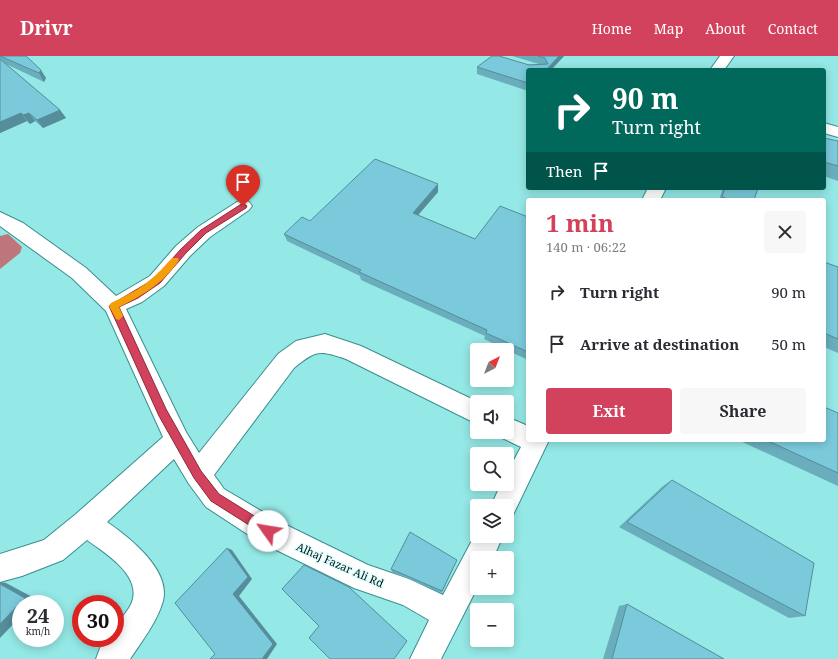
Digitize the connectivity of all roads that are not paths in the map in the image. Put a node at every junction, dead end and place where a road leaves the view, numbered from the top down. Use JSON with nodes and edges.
{"nodes":[{"id":1,"x":727,"y":56,"type":"edge"},
{"id":2,"x":718,"y":68,"type":"edge"},
{"id":3,"x":826,"y":129,"type":"edge"},
{"id":4,"x":838,"y":132,"type":"edge"},
{"id":5,"x":243,"y":206,"type":"dead end"},
{"id":6,"x":0,"y":218,"type":"edge"},
{"id":7,"x":114,"y":306,"type":"junction"},
{"id":8,"x":470,"y":410,"type":"edge"},
{"id":9,"x":514,"y":431,"type":"edge"},
{"id":10,"x":526,"y":437,"type":"edge"},
{"id":11,"x":177,"y":440,"type":"junction"},
{"id":12,"x":532,"y":442,"type":"edge"},
{"id":13,"x":198,"y":475,"type":"junction"},
{"id":14,"x":507,"y":499,"type":"edge"},
{"id":15,"x":86,"y":524,"type":"junction"},
{"id":16,"x":0,"y":568,"type":"edge"},
{"id":17,"x":470,"y":573,"type":"edge"},
{"id":18,"x":449,"y":614,"type":"junction"},
{"id":19,"x":111,"y":659,"type":"edge"},
{"id":20,"x":425,"y":659,"type":"edge"}],
"edges":[{"from":1,"to":2,"type":"street"},
{"from":3,"to":4,"type":"street"},
{"from":5,"to":7,"type":"street"},
{"from":6,"to":7,"type":"street","name":"Alhaj Fazar Ali Rd"},
{"from":7,"to":11,"type":"street","name":"Alhaj Fazar Ali Rd"},
{"from":8,"to":13,"type":"street"},
{"from":9,"to":10,"type":"street"},
{"from":11,"to":13,"type":"street","name":"Alhaj Fazar Ali Rd"},
{"from":11,"to":15,"type":"street"},
{"from":12,"to":14,"type":"street"},
{"from":13,"to":18,"type":"street","name":"Alhaj Fazar Ali Rd"},
{"from":15,"to":16,"type":"street"},
{"from":15,"to":19,"type":"street"},
{"from":17,"to":18,"type":"street"},
{"from":18,"to":20,"type":"street"}]}
